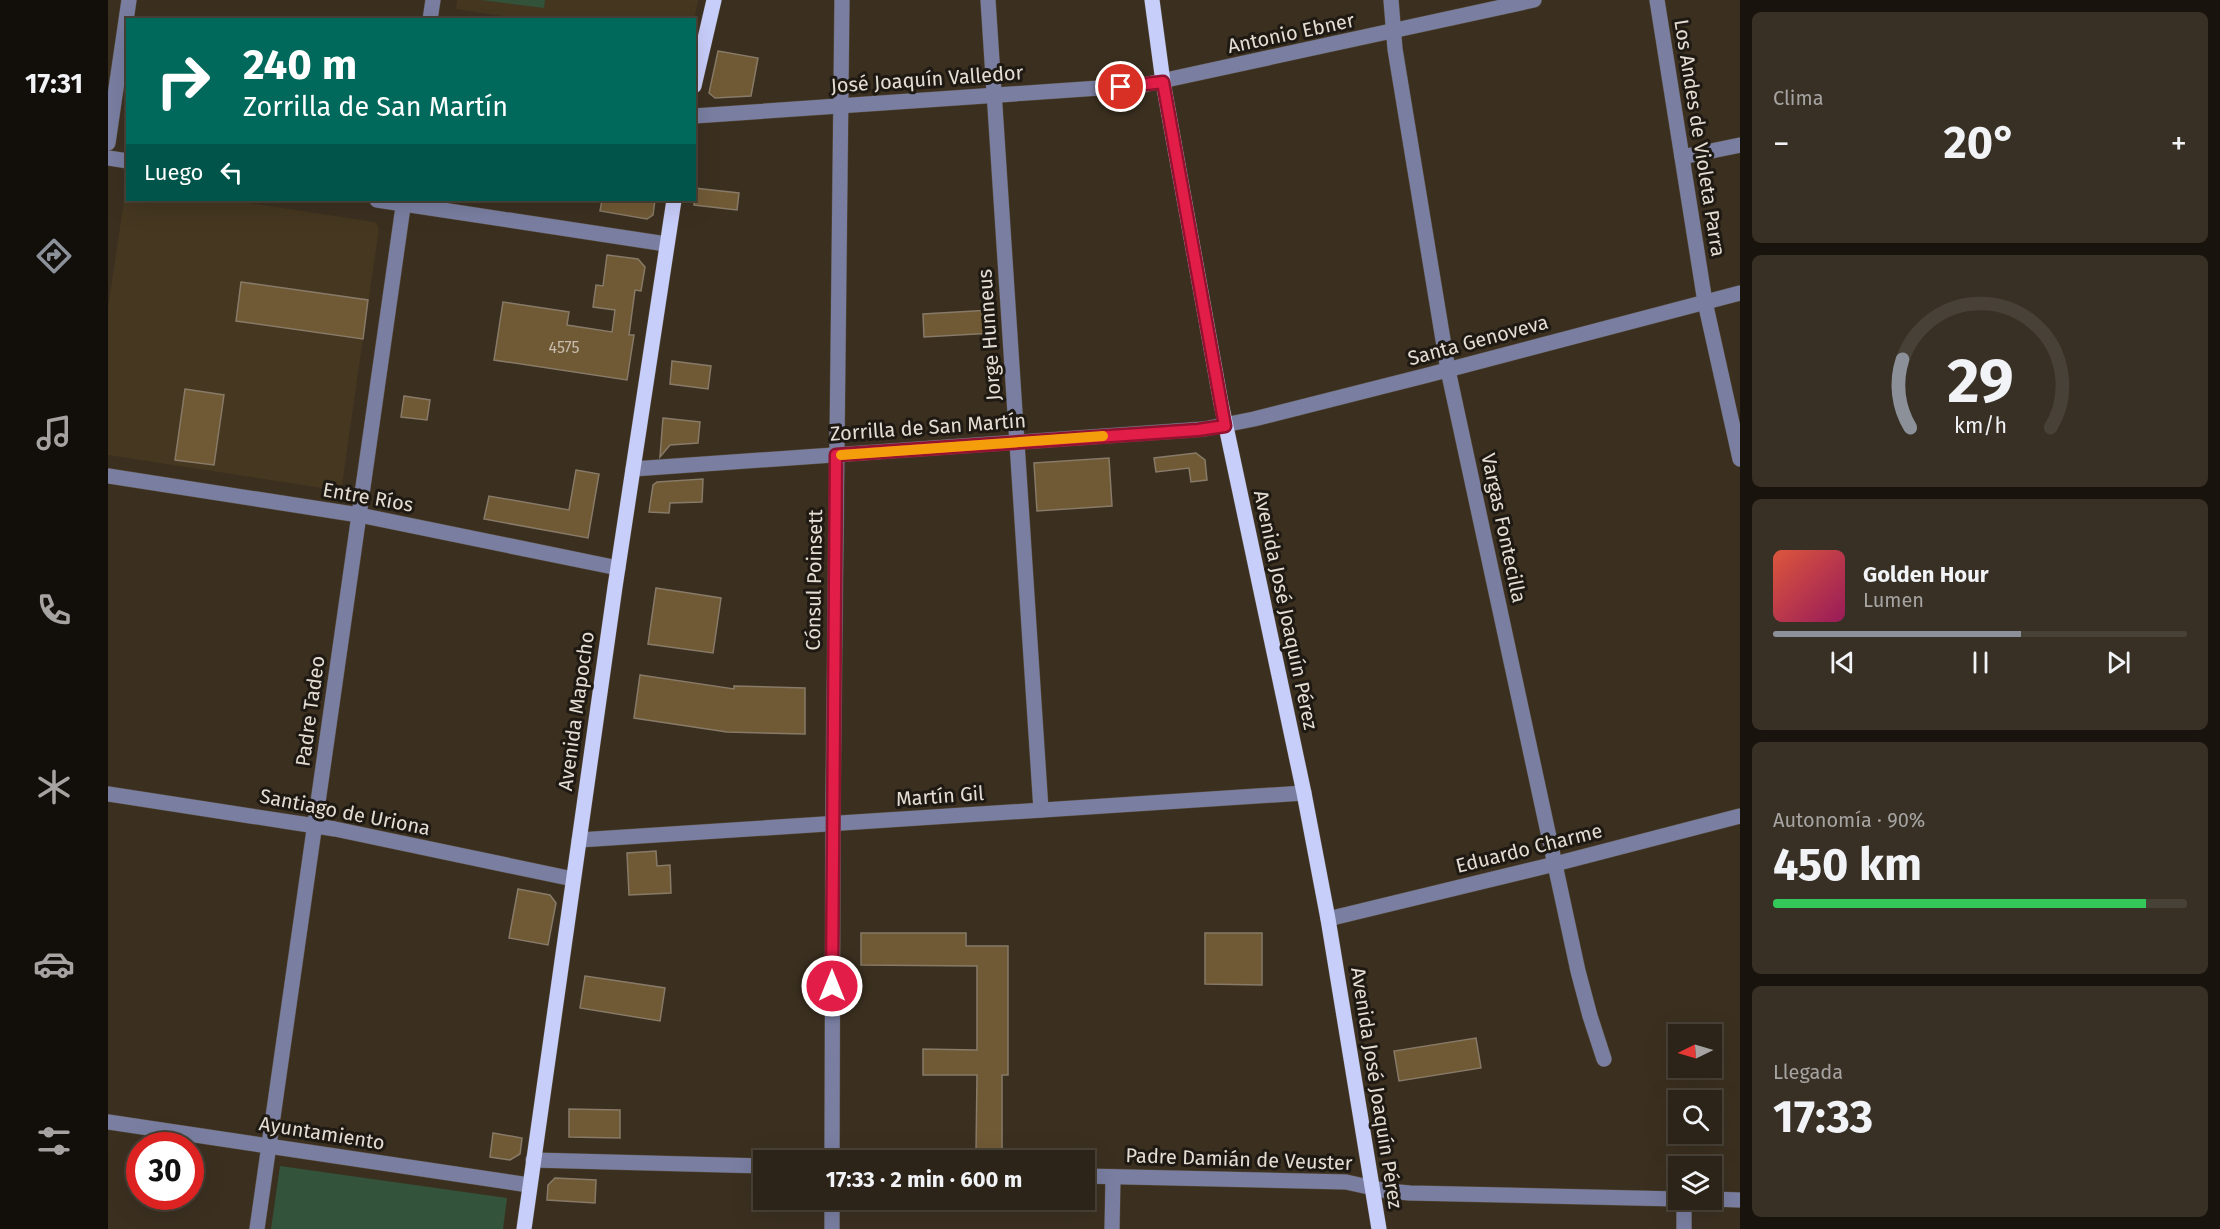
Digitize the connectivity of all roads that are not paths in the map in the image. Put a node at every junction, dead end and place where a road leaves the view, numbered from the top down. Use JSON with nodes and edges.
{"nodes":[{"id":1,"x":129,"y":0,"type":"edge"},
{"id":2,"x":433,"y":0,"type":"edge"},
{"id":3,"x":714,"y":0,"type":"edge"},
{"id":4,"x":842,"y":0,"type":"edge"},
{"id":5,"x":988,"y":0,"type":"edge"},
{"id":6,"x":1152,"y":0,"type":"edge"},
{"id":7,"x":1391,"y":0,"type":"edge"},
{"id":8,"x":1534,"y":0,"type":"edge"},
{"id":9,"x":1657,"y":0,"type":"edge"},
{"id":10,"x":126,"y":18,"type":"edge"},
{"id":11,"x":430,"y":18,"type":"edge"},
{"id":12,"x":126,"y":20,"type":"edge"},
{"id":13,"x":1394,"y":32,"type":"junction"},
{"id":14,"x":696,"y":77,"type":"edge"},
{"id":15,"x":1163,"y":82,"type":"junction"},
{"id":16,"x":994,"y":95,"type":"junction"},
{"id":17,"x":841,"y":106,"type":"junction"},
{"id":18,"x":696,"y":116,"type":"edge"},
{"id":19,"x":108,"y":143,"type":"edge"},
{"id":20,"x":1740,"y":145,"type":"edge"},
{"id":21,"x":1682,"y":157,"type":"junction"},
{"id":22,"x":108,"y":158,"type":"edge"},
{"id":23,"x":126,"y":161,"type":"edge"},
{"id":24,"x":674,"y":201,"type":"edge"},
{"id":25,"x":404,"y":202,"type":"edge"},
{"id":26,"x":666,"y":244,"type":"junction"},
{"id":27,"x":1740,"y":293,"type":"edge"},
{"id":28,"x":1705,"y":302,"type":"junction"},
{"id":29,"x":1448,"y":370,"type":"junction"},
{"id":30,"x":1225,"y":426,"type":"junction"},
{"id":31,"x":1017,"y":442,"type":"junction"},
{"id":32,"x":836,"y":455,"type":"junction"},
{"id":33,"x":1740,"y":459,"type":"edge"},
{"id":34,"x":633,"y":469,"type":"junction"},
{"id":35,"x":108,"y":476,"type":"edge"},
{"id":36,"x":359,"y":515,"type":"junction"},
{"id":37,"x":618,"y":568,"type":"junction"},
{"id":38,"x":1304,"y":793,"type":"junction"},
{"id":39,"x":108,"y":794,"type":"edge"},
{"id":40,"x":1041,"y":810,"type":"junction"},
{"id":41,"x":1740,"y":816,"type":"edge"},
{"id":42,"x":833,"y":824,"type":"junction"},
{"id":43,"x":315,"y":825,"type":"junction"},
{"id":44,"x":579,"y":840,"type":"junction"},
{"id":45,"x":1555,"y":864,"type":"junction"},
{"id":46,"x":573,"y":879,"type":"junction"},
{"id":47,"x":1328,"y":919,"type":"junction"},
{"id":48,"x":1604,"y":1059,"type":"dead end"},
{"id":49,"x":108,"y":1122,"type":"edge"},
{"id":50,"x":269,"y":1146,"type":"junction"},
{"id":51,"x":832,"y":1150,"type":"edge"},
{"id":52,"x":533,"y":1160,"type":"junction"},
{"id":53,"x":753,"y":1166,"type":"edge"},
{"id":54,"x":1095,"y":1176,"type":"edge"},
{"id":55,"x":1113,"y":1176,"type":"junction"},
{"id":56,"x":529,"y":1185,"type":"junction"},
{"id":57,"x":1373,"y":1188,"type":"junction"},
{"id":58,"x":1668,"y":1199,"type":"edge"},
{"id":59,"x":1722,"y":1199,"type":"edge"},
{"id":60,"x":1740,"y":1200,"type":"edge"},
{"id":61,"x":832,"y":1210,"type":"edge"},
{"id":62,"x":1684,"y":1210,"type":"edge"},
{"id":63,"x":257,"y":1229,"type":"edge"},
{"id":64,"x":524,"y":1229,"type":"edge"},
{"id":65,"x":832,"y":1229,"type":"edge"},
{"id":66,"x":1112,"y":1229,"type":"edge"},
{"id":67,"x":1378,"y":1229,"type":"edge"},
{"id":68,"x":1684,"y":1229,"type":"edge"}],
"edges":[{"from":1,"to":10,"type":"street"},
{"from":2,"to":11,"type":"street"},
{"from":3,"to":14,"type":"main road"},
{"from":4,"to":17,"type":"street","name":"Cónsul Poinsett"},
{"from":5,"to":16,"type":"street","name":"Jorge Hunneus"},
{"from":6,"to":15,"type":"main road","name":"Avenida José Joaquín Pérez"},
{"from":7,"to":13,"type":"street","name":"Vargas Fontecilla"},
{"from":8,"to":13,"type":"street","name":"Antonio Ebner"},
{"from":9,"to":21,"type":"street","name":"Los Andes de Violeta Parra"},
{"from":12,"to":19,"type":"street"},
{"from":13,"to":15,"type":"street","name":"Antonio Ebner"},
{"from":13,"to":29,"type":"street","name":"Vargas Fontecilla"},
{"from":15,"to":16,"type":"street","name":"José Joaquín Valledor"},
{"from":15,"to":30,"type":"main road","name":"Avenida José Joaquín Pérez"},
{"from":16,"to":17,"type":"street","name":"José Joaquín Valledor"},
{"from":16,"to":31,"type":"street","name":"Jorge Hunneus"},
{"from":17,"to":18,"type":"street","name":"José Joaquín Valledor"},
{"from":17,"to":32,"type":"street","name":"Cónsul Poinsett"},
{"from":20,"to":21,"type":"street"},
{"from":21,"to":28,"type":"street","name":"Los Andes de Violeta Parra"},
{"from":22,"to":23,"type":"street"},
{"from":24,"to":26,"type":"main road","name":"Avenida Mapocho"},
{"from":25,"to":26,"type":"street"},
{"from":25,"to":36,"type":"street","name":"Padre Tadeo"},
{"from":26,"to":34,"type":"main road","name":"Avenida Mapocho"},
{"from":27,"to":28,"type":"street","name":"Santa Genoveva"},
{"from":28,"to":29,"type":"street","name":"Santa Genoveva"},
{"from":28,"to":33,"type":"street","name":"Los Andes de Violeta Parra"},
{"from":29,"to":30,"type":"street","name":"Santa Genoveva"},
{"from":29,"to":45,"type":"street","name":"Vargas Fontecilla"},
{"from":30,"to":31,"type":"street","name":"Zorrilla de San Martín"},
{"from":30,"to":38,"type":"main road","name":"Avenida José Joaquín Pérez"},
{"from":31,"to":32,"type":"street","name":"Zorrilla de San Martín"},
{"from":31,"to":40,"type":"street","name":"Jorge Hunneus"},
{"from":32,"to":34,"type":"street","name":"Zorrilla de San Martín"},
{"from":32,"to":42,"type":"street","name":"Cónsul Poinsett"},
{"from":34,"to":37,"type":"main road","name":"Avenida Mapocho"},
{"from":35,"to":36,"type":"street","name":"Entre Ríos"},
{"from":36,"to":37,"type":"street","name":"Entre Ríos"},
{"from":36,"to":43,"type":"street","name":"Padre Tadeo"},
{"from":37,"to":44,"type":"main road","name":"Avenida Mapocho"},
{"from":38,"to":40,"type":"street","name":"Martín Gil"},
{"from":38,"to":47,"type":"main road","name":"Avenida José Joaquín Pérez"},
{"from":39,"to":43,"type":"street","name":"Santiago de Uriona"},
{"from":40,"to":42,"type":"street","name":"Martín Gil"},
{"from":41,"to":45,"type":"street","name":"Eduardo Charme"},
{"from":42,"to":44,"type":"street","name":"Martín Gil"},
{"from":42,"to":51,"type":"street","name":"Cónsul Poinsett"},
{"from":43,"to":46,"type":"street","name":"Santiago de Uriona"},
{"from":43,"to":50,"type":"street","name":"Padre Tadeo"},
{"from":44,"to":46,"type":"main road","name":"Avenida Mapocho"},
{"from":45,"to":47,"type":"street","name":"Eduardo Charme"},
{"from":45,"to":48,"type":"street","name":"Vargas Fontecilla"},
{"from":46,"to":52,"type":"main road","name":"Avenida Mapocho"},
{"from":47,"to":57,"type":"main road","name":"Avenida José Joaquín Pérez"},
{"from":49,"to":50,"type":"street","name":"Ayuntamiento"},
{"from":50,"to":56,"type":"street","name":"Ayuntamiento"},
{"from":50,"to":63,"type":"street","name":"Padre Tadeo"},
{"from":52,"to":53,"type":"street"},
{"from":52,"to":56,"type":"main road","name":"Avenida Mapocho"},
{"from":54,"to":55,"type":"street","name":"Padre Damián de Veuster"},
{"from":55,"to":57,"type":"street","name":"Padre Damián de Veuster"},
{"from":55,"to":66,"type":"street"},
{"from":56,"to":64,"type":"main road","name":"Avenida Mapocho"},
{"from":57,"to":58,"type":"street","name":"Padre Damián de Veuster"},
{"from":57,"to":67,"type":"main road","name":"Avenida José Joaquín Pérez"},
{"from":59,"to":60,"type":"street"},
{"from":61,"to":65,"type":"street"},
{"from":62,"to":68,"type":"street"}]}
